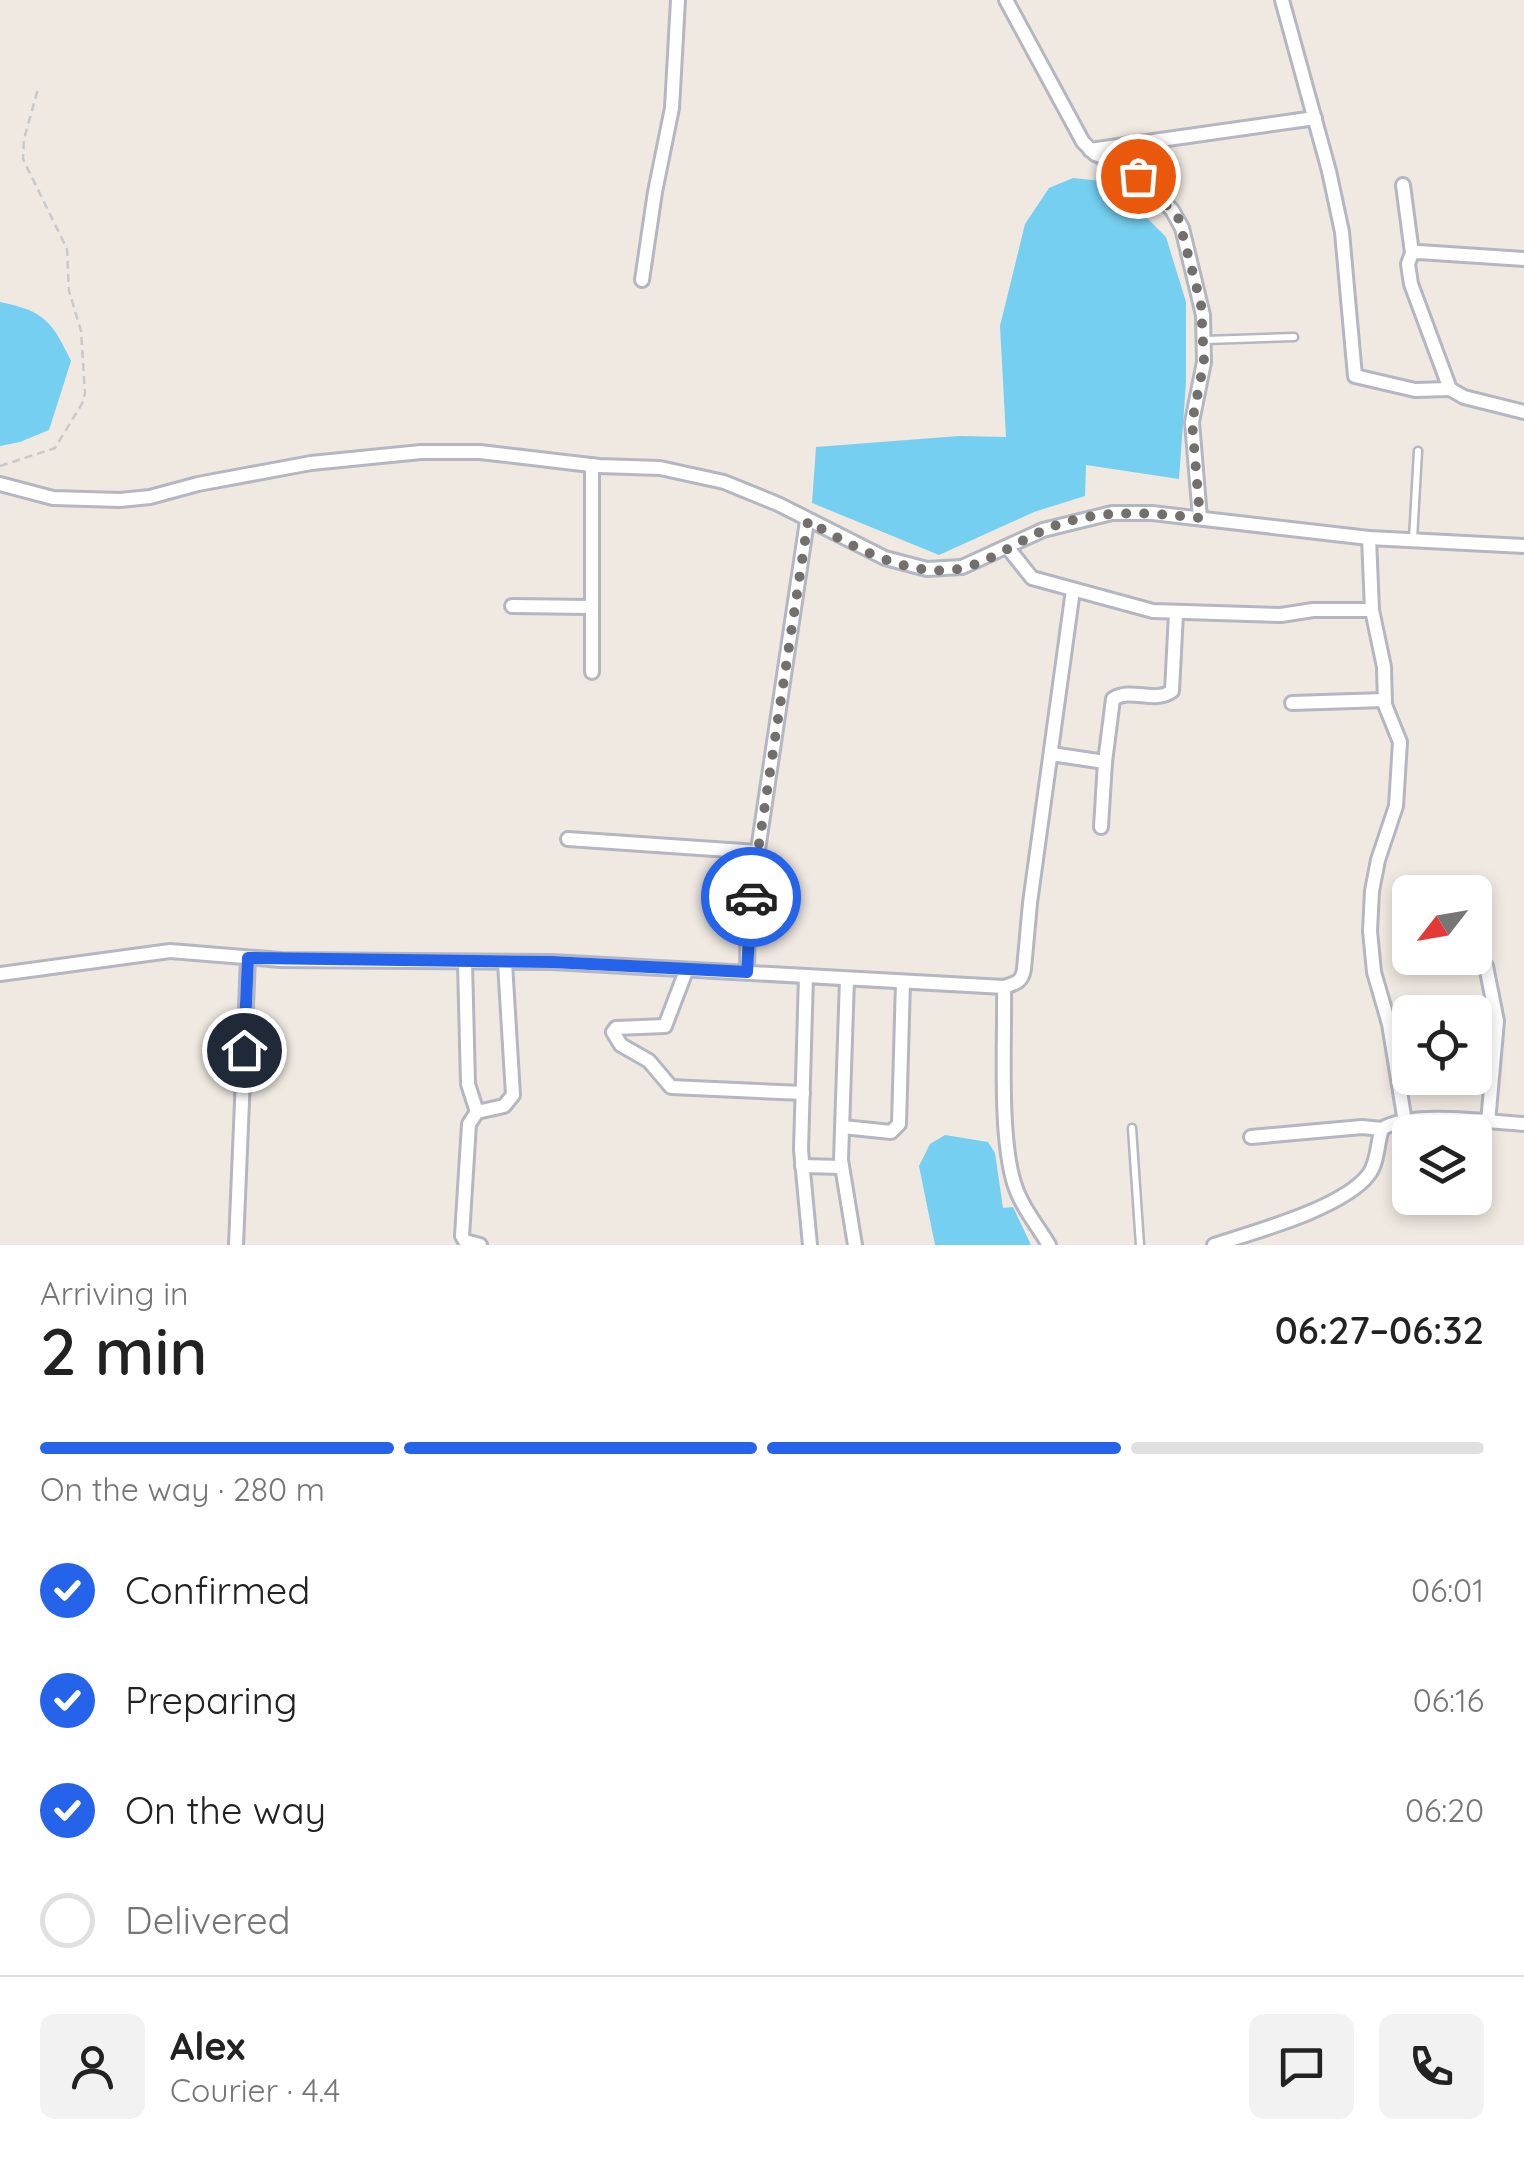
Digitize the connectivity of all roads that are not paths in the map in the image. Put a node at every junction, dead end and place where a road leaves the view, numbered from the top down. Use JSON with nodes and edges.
{"nodes":[{"id":1,"x":678,"y":0,"type":"edge"},
{"id":2,"x":1006,"y":0,"type":"edge"},
{"id":3,"x":1282,"y":0,"type":"edge"},
{"id":4,"x":1315,"y":118,"type":"junction"},
{"id":5,"x":1089,"y":150,"type":"junction"},
{"id":6,"x":1403,"y":185,"type":"dead end"},
{"id":7,"x":1412,"y":253,"type":"junction"},
{"id":8,"x":1524,"y":258,"type":"edge"},
{"id":9,"x":642,"y":280,"type":"dead end"},
{"id":10,"x":1294,"y":337,"type":"dead end"},
{"id":11,"x":1204,"y":340,"type":"junction"},
{"id":12,"x":1450,"y":389,"type":"junction"},
{"id":13,"x":1524,"y":412,"type":"edge"},
{"id":14,"x":1418,"y":451,"type":"dead end"},
{"id":15,"x":592,"y":465,"type":"junction"},
{"id":16,"x":0,"y":484,"type":"edge"},
{"id":17,"x":1200,"y":518,"type":"junction"},
{"id":18,"x":808,"y":521,"type":"junction"},
{"id":19,"x":1369,"y":538,"type":"junction"},
{"id":20,"x":1413,"y":540,"type":"junction"},
{"id":21,"x":1524,"y":546,"type":"edge"},
{"id":22,"x":1008,"y":548,"type":"junction"},
{"id":23,"x":1073,"y":590,"type":"junction"},
{"id":24,"x":512,"y":606,"type":"dead end"},
{"id":25,"x":591,"y":607,"type":"junction"},
{"id":26,"x":1372,"y":610,"type":"junction"},
{"id":27,"x":1176,"y":613,"type":"junction"},
{"id":28,"x":592,"y":672,"type":"dead end"},
{"id":29,"x":1384,"y":700,"type":"junction"},
{"id":30,"x":1292,"y":703,"type":"dead end"},
{"id":31,"x":1050,"y":754,"type":"junction"},
{"id":32,"x":1104,"y":762,"type":"junction"},
{"id":33,"x":1101,"y":828,"type":"dead end"},
{"id":34,"x":568,"y":839,"type":"dead end"},
{"id":35,"x":758,"y":852,"type":"junction"},
{"id":36,"x":248,"y":958,"type":"junction"},
{"id":37,"x":465,"y":963,"type":"junction"},
{"id":38,"x":505,"y":963,"type":"junction"},
{"id":39,"x":686,"y":971,"type":"junction"},
{"id":40,"x":747,"y":972,"type":"junction"},
{"id":41,"x":0,"y":974,"type":"edge"},
{"id":42,"x":1488,"y":975,"type":"edge"},
{"id":43,"x":806,"y":976,"type":"junction"},
{"id":44,"x":848,"y":979,"type":"junction"},
{"id":45,"x":903,"y":982,"type":"junction"},
{"id":46,"x":1004,"y":987,"type":"junction"},
{"id":47,"x":803,"y":1093,"type":"junction"},
{"id":48,"x":476,"y":1112,"type":"junction"},
{"id":49,"x":1405,"y":1115,"type":"edge"},
{"id":50,"x":1489,"y":1115,"type":"edge"},
{"id":51,"x":1492,"y":1122,"type":"edge"},
{"id":52,"x":1392,"y":1123,"type":"edge"},
{"id":53,"x":1524,"y":1124,"type":"edge"},
{"id":54,"x":843,"y":1127,"type":"junction"},
{"id":55,"x":1132,"y":1128,"type":"dead end"},
{"id":56,"x":1382,"y":1129,"type":"junction"},
{"id":57,"x":1251,"y":1136,"type":"dead end"},
{"id":58,"x":802,"y":1166,"type":"junction"},
{"id":59,"x":842,"y":1167,"type":"junction"},
{"id":60,"x":469,"y":1244,"type":"edge"},
{"id":61,"x":236,"y":1245,"type":"edge"},
{"id":62,"x":810,"y":1245,"type":"edge"},
{"id":63,"x":855,"y":1245,"type":"edge"},
{"id":64,"x":1049,"y":1245,"type":"edge"},
{"id":65,"x":1140,"y":1245,"type":"edge"},
{"id":66,"x":1214,"y":1245,"type":"edge"}],
"edges":[{"from":1,"to":9,"type":"street"},
{"from":2,"to":5,"type":"street"},
{"from":3,"to":4,"type":"street"},
{"from":4,"to":5,"type":"street"},
{"from":4,"to":12,"type":"street"},
{"from":5,"to":11,"type":"street"},
{"from":6,"to":7,"type":"street"},
{"from":7,"to":8,"type":"street"},
{"from":7,"to":12,"type":"street"},
{"from":10,"to":11,"type":"lane"},
{"from":11,"to":17,"type":"street"},
{"from":12,"to":13,"type":"street"},
{"from":14,"to":20,"type":"lane"},
{"from":15,"to":16,"type":"street"},
{"from":15,"to":18,"type":"street"},
{"from":15,"to":25,"type":"street"},
{"from":17,"to":19,"type":"street"},
{"from":17,"to":22,"type":"street"},
{"from":18,"to":22,"type":"street"},
{"from":18,"to":35,"type":"street"},
{"from":19,"to":20,"type":"street"},
{"from":19,"to":26,"type":"street"},
{"from":20,"to":21,"type":"street"},
{"from":22,"to":23,"type":"street"},
{"from":23,"to":27,"type":"street"},
{"from":23,"to":31,"type":"street"},
{"from":24,"to":25,"type":"street"},
{"from":25,"to":28,"type":"street"},
{"from":26,"to":27,"type":"street"},
{"from":26,"to":29,"type":"street"},
{"from":27,"to":32,"type":"street"},
{"from":29,"to":30,"type":"street"},
{"from":29,"to":49,"type":"street"},
{"from":31,"to":32,"type":"street"},
{"from":31,"to":46,"type":"street"},
{"from":32,"to":33,"type":"street"},
{"from":34,"to":35,"type":"street"},
{"from":35,"to":40,"type":"street"},
{"from":36,"to":37,"type":"street"},
{"from":36,"to":41,"type":"street"},
{"from":36,"to":61,"type":"street"},
{"from":37,"to":38,"type":"street"},
{"from":37,"to":48,"type":"street"},
{"from":38,"to":39,"type":"street"},
{"from":38,"to":48,"type":"street"},
{"from":39,"to":40,"type":"street"},
{"from":39,"to":47,"type":"street"},
{"from":40,"to":43,"type":"street"},
{"from":42,"to":50,"type":"street"},
{"from":43,"to":44,"type":"street"},
{"from":43,"to":47,"type":"street"},
{"from":44,"to":45,"type":"street"},
{"from":44,"to":54,"type":"street"},
{"from":45,"to":46,"type":"street"},
{"from":45,"to":54,"type":"street"},
{"from":46,"to":64,"type":"street"},
{"from":47,"to":58,"type":"street"},
{"from":48,"to":60,"type":"street"},
{"from":51,"to":53,"type":"street"},
{"from":52,"to":56,"type":"street"},
{"from":54,"to":59,"type":"street"},
{"from":55,"to":65,"type":"lane"},
{"from":56,"to":57,"type":"street"},
{"from":56,"to":66,"type":"street"},
{"from":58,"to":59,"type":"street"},
{"from":58,"to":62,"type":"street"},
{"from":59,"to":63,"type":"street"}]}
